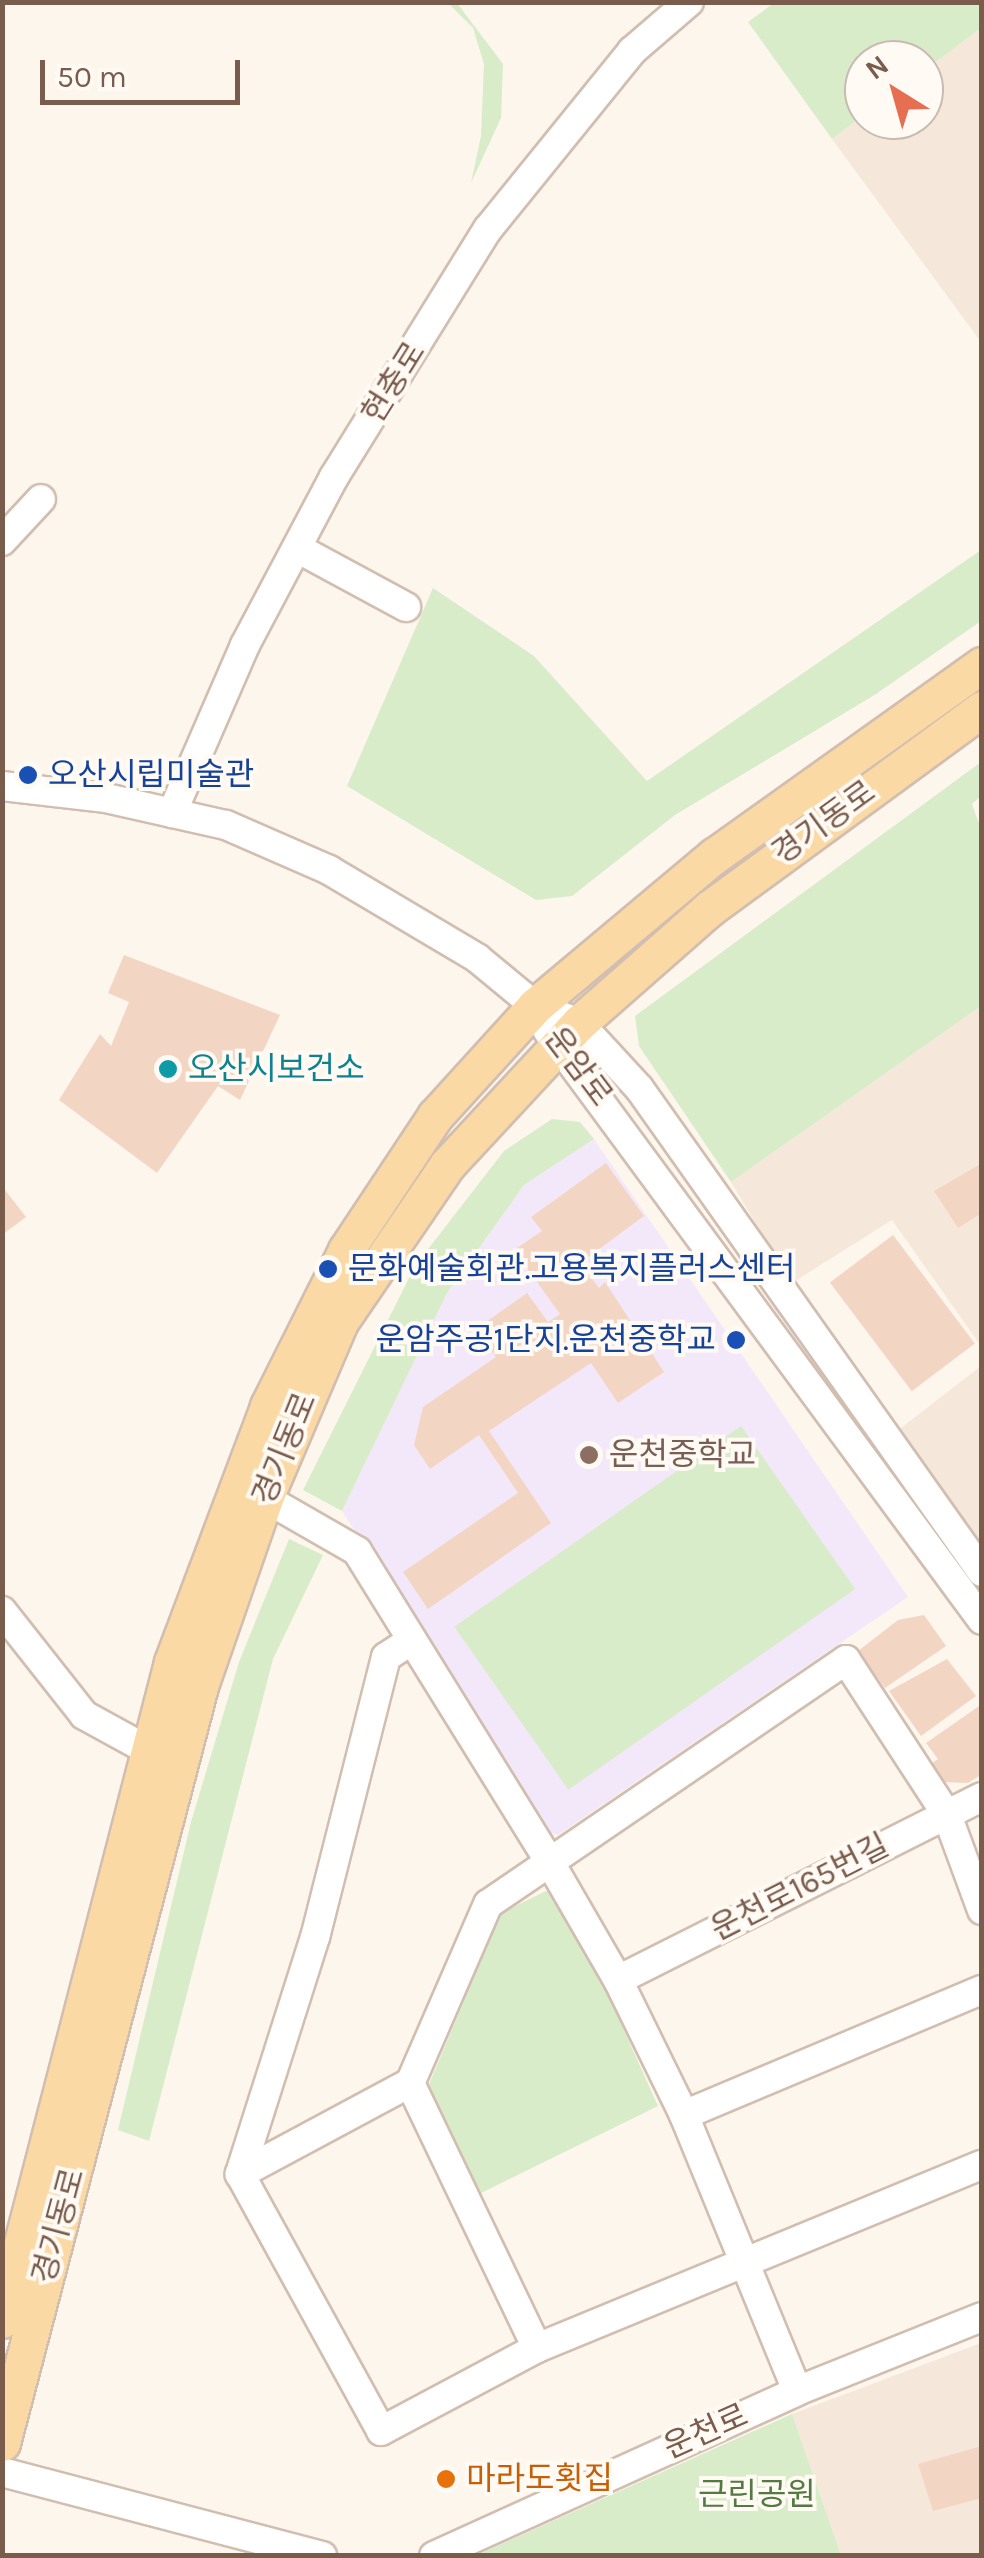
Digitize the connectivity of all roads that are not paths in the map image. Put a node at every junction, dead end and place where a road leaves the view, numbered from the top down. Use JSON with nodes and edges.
{"nodes":[{"id":1,"x":690,"y":2,"type":"edge"},
{"id":2,"x":41,"y":500,"type":"dead end"},
{"id":3,"x":2,"y":542,"type":"edge"},
{"id":4,"x":297,"y":548,"type":"junction"},
{"id":5,"x":406,"y":606,"type":"dead end"},
{"id":6,"x":982,"y":665,"type":"edge"},
{"id":7,"x":982,"y":709,"type":"edge"},
{"id":8,"x":2,"y":786,"type":"edge"},
{"id":9,"x":172,"y":813,"type":"junction"},
{"id":10,"x":535,"y":1006,"type":"junction"},
{"id":11,"x":567,"y":1034,"type":"junction"},
{"id":12,"x":265,"y":1498,"type":"junction"},
{"id":13,"x":982,"y":1572,"type":"edge"},
{"id":14,"x":2,"y":1611,"type":"edge"},
{"id":15,"x":982,"y":1620,"type":"edge"},
{"id":16,"x":412,"y":1640,"type":"junction"},
{"id":17,"x":145,"y":1752,"type":"junction"},
{"id":18,"x":179,"y":1765,"type":"junction"},
{"id":19,"x":982,"y":1797,"type":"edge"},
{"id":20,"x":947,"y":1815,"type":"junction"},
{"id":21,"x":548,"y":1858,"type":"junction"},
{"id":22,"x":982,"y":1910,"type":"edge"},
{"id":23,"x":618,"y":1980,"type":"junction"},
{"id":24,"x":982,"y":1990,"type":"edge"},
{"id":25,"x":410,"y":2083,"type":"junction"},
{"id":26,"x":684,"y":2115,"type":"junction"},
{"id":27,"x":982,"y":2164,"type":"edge"},
{"id":28,"x":240,"y":2174,"type":"junction"},
{"id":29,"x":746,"y":2264,"type":"junction"},
{"id":30,"x":982,"y":2316,"type":"edge"},
{"id":31,"x":2,"y":2320,"type":"edge"},
{"id":32,"x":538,"y":2348,"type":"junction"},
{"id":33,"x":798,"y":2391,"type":"junction"},
{"id":34,"x":2,"y":2443,"type":"edge"},
{"id":35,"x":2,"y":2472,"type":"edge"},
{"id":36,"x":322,"y":2556,"type":"edge"},
{"id":37,"x":434,"y":2556,"type":"edge"}],
"edges":[{"from":1,"to":4,"type":"street","name":"현충로"},
{"from":2,"to":3,"type":"street"},
{"from":4,"to":5,"type":"street"},
{"from":4,"to":9,"type":"street","name":"현충로"},
{"from":6,"to":10,"type":"main road","name":"경기동로"},
{"from":7,"to":11,"type":"main road","name":"경기동로"},
{"from":8,"to":9,"type":"street"},
{"from":9,"to":10,"type":"street"},
{"from":10,"to":11,"type":"street","name":"운암로"},
{"from":10,"to":17,"type":"main road","name":"경기동로"},
{"from":11,"to":12,"type":"main road","name":"경기동로"},
{"from":11,"to":13,"type":"street","name":"운암로"},
{"from":11,"to":15,"type":"street","name":"운암로"},
{"from":12,"to":16,"type":"street"},
{"from":12,"to":18,"type":"main road","name":"경기동로"},
{"from":14,"to":17,"type":"street"},
{"from":16,"to":21,"type":"street"},
{"from":16,"to":28,"type":"street"},
{"from":17,"to":18,"type":"street"},
{"from":17,"to":31,"type":"main road","name":"경기동로"},
{"from":18,"to":34,"type":"main road","name":"경기동로"},
{"from":19,"to":20,"type":"street","name":"운천로165번길"},
{"from":20,"to":21,"type":"street"},
{"from":20,"to":22,"type":"street"},
{"from":20,"to":23,"type":"street","name":"운천로165번길"},
{"from":21,"to":23,"type":"street"},
{"from":21,"to":25,"type":"street"},
{"from":23,"to":26,"type":"street"},
{"from":24,"to":26,"type":"street"},
{"from":25,"to":28,"type":"street"},
{"from":25,"to":32,"type":"street"},
{"from":26,"to":29,"type":"street"},
{"from":27,"to":29,"type":"street"},
{"from":28,"to":32,"type":"street"},
{"from":29,"to":32,"type":"street"},
{"from":29,"to":33,"type":"street"},
{"from":30,"to":33,"type":"street","name":"운천로"},
{"from":33,"to":37,"type":"street","name":"운천로"},
{"from":35,"to":36,"type":"street"}]}
